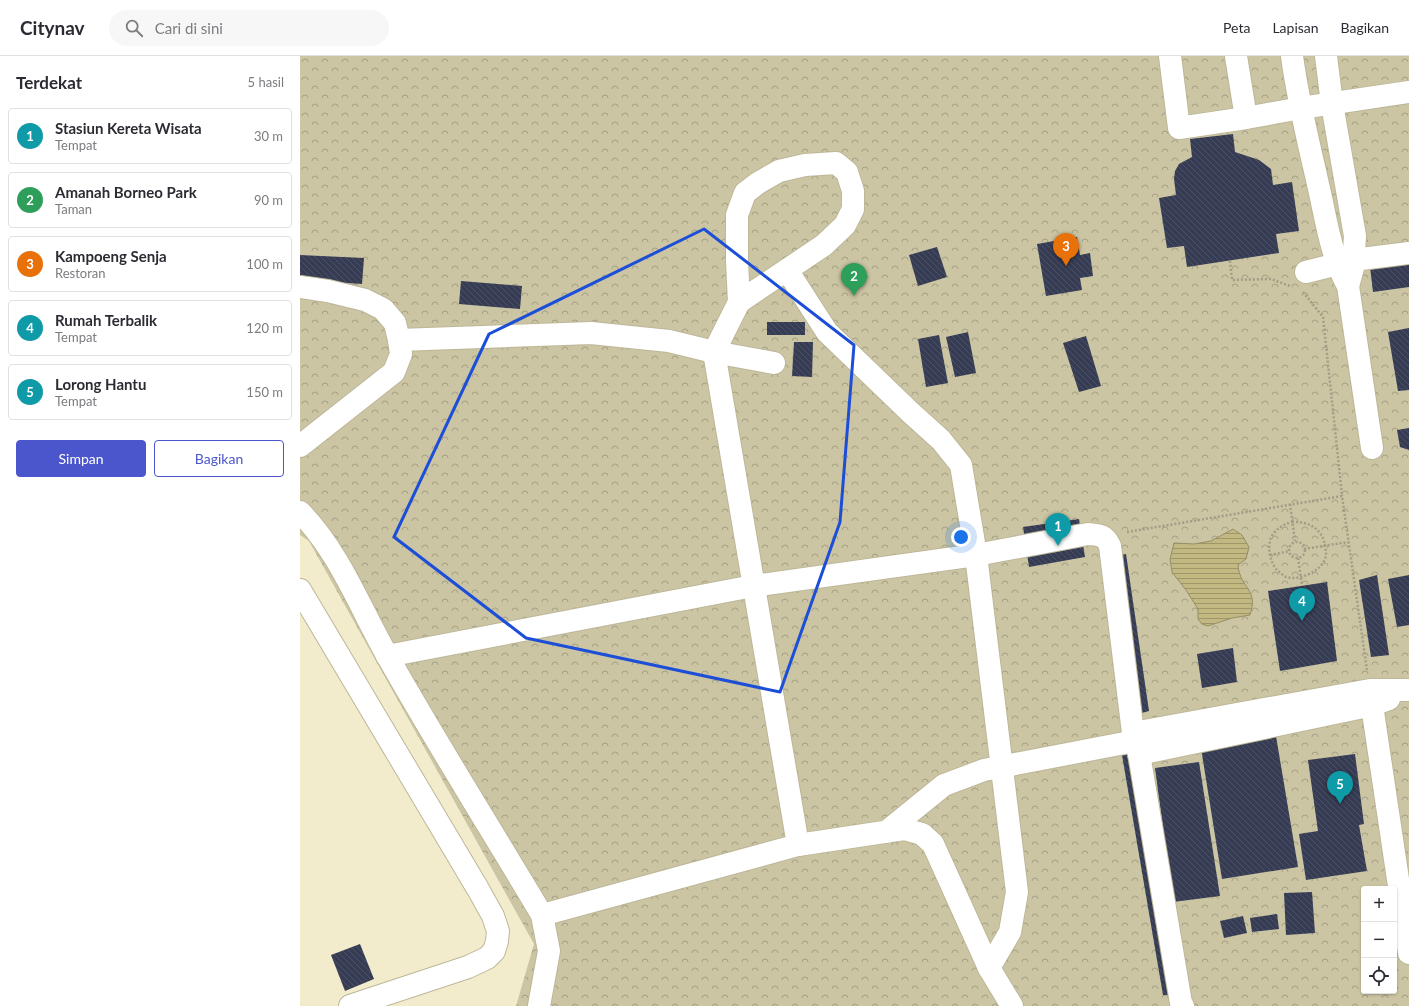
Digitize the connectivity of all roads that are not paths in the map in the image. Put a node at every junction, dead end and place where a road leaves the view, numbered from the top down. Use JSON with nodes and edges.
{"nodes":[{"id":1,"x":1170,"y":56,"type":"edge"},
{"id":2,"x":1236,"y":56,"type":"edge"},
{"id":3,"x":1292,"y":56,"type":"edge"},
{"id":4,"x":1326,"y":56,"type":"edge"},
{"id":5,"x":1409,"y":92,"type":"edge"},
{"id":6,"x":1332,"y":104,"type":"junction"},
{"id":7,"x":1301,"y":108,"type":"junction"},
{"id":8,"x":1246,"y":118,"type":"junction"},
{"id":9,"x":1409,"y":253,"type":"edge"},
{"id":10,"x":1345,"y":262,"type":"junction"},
{"id":11,"x":787,"y":270,"type":"junction"},
{"id":12,"x":1301,"y":284,"type":"road end"},
{"id":13,"x":300,"y":287,"type":"edge"},
{"id":14,"x":739,"y":302,"type":"junction"},
{"id":15,"x":399,"y":340,"type":"junction"},
{"id":16,"x":714,"y":352,"type":"junction"},
{"id":17,"x":774,"y":363,"type":"dead end"},
{"id":18,"x":300,"y":446,"type":"edge"},
{"id":19,"x":1372,"y":448,"type":"dead end"},
{"id":20,"x":300,"y":512,"type":"edge"},
{"id":21,"x":976,"y":555,"type":"junction"},
{"id":22,"x":753,"y":586,"type":"junction"},
{"id":23,"x":300,"y":590,"type":"edge"},
{"id":24,"x":387,"y":656,"type":"junction"},
{"id":25,"x":1409,"y":691,"type":"edge"},
{"id":26,"x":1371,"y":698,"type":"junction"},
{"id":27,"x":1136,"y":743,"type":"junction"},
{"id":28,"x":1002,"y":767,"type":"junction"},
{"id":29,"x":886,"y":832,"type":"junction"},
{"id":30,"x":798,"y":845,"type":"junction"},
{"id":31,"x":542,"y":915,"type":"junction"},
{"id":32,"x":1409,"y":953,"type":"edge"},
{"id":33,"x":989,"y":968,"type":"junction"},
{"id":34,"x":350,"y":1006,"type":"edge"},
{"id":35,"x":539,"y":1006,"type":"edge"},
{"id":36,"x":1012,"y":1006,"type":"edge"},
{"id":37,"x":1183,"y":1006,"type":"edge"}],
"edges":[{"from":1,"to":8,"type":"street"},
{"from":2,"to":8,"type":"street"},
{"from":3,"to":7,"type":"street"},
{"from":4,"to":6,"type":"street"},
{"from":5,"to":6,"type":"street"},
{"from":6,"to":7,"type":"street"},
{"from":6,"to":10,"type":"street"},
{"from":7,"to":8,"type":"street"},
{"from":7,"to":10,"type":"street"},
{"from":9,"to":10,"type":"street"},
{"from":10,"to":12,"type":"street"},
{"from":10,"to":19,"type":"street"},
{"from":11,"to":14,"type":"street"},
{"from":11,"to":14,"type":"street"},
{"from":11,"to":21,"type":"street"},
{"from":13,"to":15,"type":"street"},
{"from":14,"to":16,"type":"street"},
{"from":15,"to":16,"type":"street"},
{"from":15,"to":18,"type":"street"},
{"from":16,"to":17,"type":"street"},
{"from":16,"to":22,"type":"street"},
{"from":20,"to":24,"type":"street"},
{"from":21,"to":22,"type":"street"},
{"from":21,"to":27,"type":"street"},
{"from":21,"to":28,"type":"street"},
{"from":22,"to":24,"type":"street"},
{"from":22,"to":30,"type":"street"},
{"from":23,"to":34,"type":"street"},
{"from":24,"to":31,"type":"street"},
{"from":25,"to":26,"type":"street"},
{"from":26,"to":27,"type":"street"},
{"from":26,"to":32,"type":"street"},
{"from":27,"to":28,"type":"street"},
{"from":27,"to":37,"type":"street"},
{"from":28,"to":29,"type":"street"},
{"from":28,"to":33,"type":"street"},
{"from":29,"to":30,"type":"street"},
{"from":29,"to":33,"type":"street"},
{"from":30,"to":31,"type":"street"},
{"from":31,"to":35,"type":"street"},
{"from":33,"to":36,"type":"street"}]}
